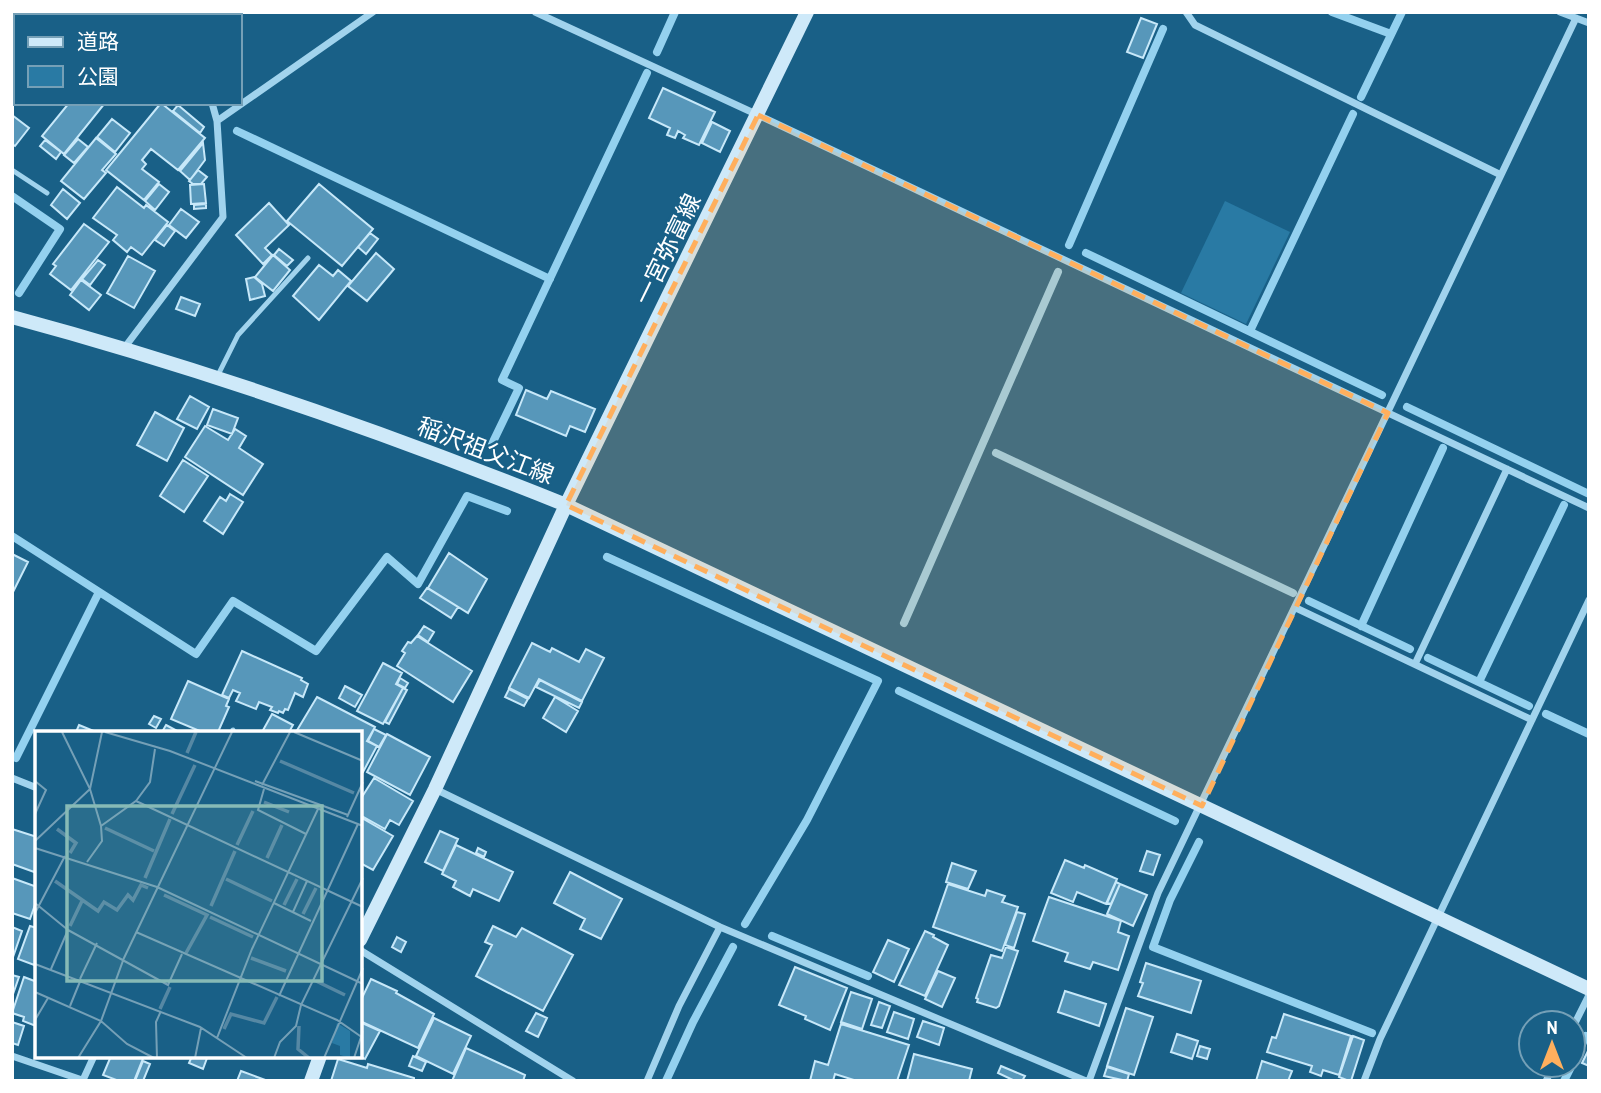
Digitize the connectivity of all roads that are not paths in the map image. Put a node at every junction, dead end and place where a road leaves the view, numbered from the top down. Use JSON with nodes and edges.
{"nodes":[{"id":1,"x":373,"y":12,"type":"edge"},
{"id":2,"x":535,"y":12,"type":"edge"},
{"id":3,"x":807,"y":12,"type":"edge"},
{"id":4,"x":1186,"y":12,"type":"edge"},
{"id":5,"x":1560,"y":12,"type":"edge"},
{"id":6,"x":1576,"y":18,"type":"junction"},
{"id":7,"x":1589,"y":23,"type":"edge"},
{"id":8,"x":242,"y":104,"type":"edge"},
{"id":9,"x":213,"y":105,"type":"edge"},
{"id":10,"x":240,"y":105,"type":"edge"},
{"id":11,"x":758,"y":115,"type":"junction"},
{"id":12,"x":217,"y":121,"type":"junction"},
{"id":13,"x":12,"y":170,"type":"edge"},
{"id":14,"x":1501,"y":176,"type":"junction"},
{"id":15,"x":47,"y":193,"type":"dead end"},
{"id":16,"x":308,"y":258,"type":"dead end"},
{"id":17,"x":12,"y":317,"type":"edge"},
{"id":18,"x":125,"y":347,"type":"junction"},
{"id":19,"x":216,"y":377,"type":"junction"},
{"id":20,"x":1388,"y":413,"type":"junction"},
{"id":21,"x":1507,"y":470,"type":"junction"},
{"id":22,"x":566,"y":505,"type":"junction"},
{"id":23,"x":1589,"y":508,"type":"edge"},
{"id":24,"x":1589,"y":600,"type":"edge"},
{"id":25,"x":1296,"y":608,"type":"junction"},
{"id":26,"x":1415,"y":664,"type":"junction"},
{"id":27,"x":1532,"y":720,"type":"junction"},
{"id":28,"x":12,"y":778,"type":"edge"},
{"id":29,"x":35,"y":787,"type":"edge"},
{"id":30,"x":435,"y":789,"type":"junction"},
{"id":31,"x":1202,"y":806,"type":"junction"},
{"id":32,"x":1438,"y":918,"type":"junction"},
{"id":33,"x":720,"y":926,"type":"junction"},
{"id":34,"x":362,"y":936,"type":"edge"},
{"id":35,"x":362,"y":951,"type":"edge"},
{"id":36,"x":1589,"y":989,"type":"edge"},
{"id":37,"x":12,"y":1056,"type":"edge"},
{"id":38,"x":93,"y":1058,"type":"edge"},
{"id":39,"x":319,"y":1058,"type":"edge"},
{"id":40,"x":84,"y":1080,"type":"edge"},
{"id":41,"x":311,"y":1081,"type":"edge"},
{"id":42,"x":573,"y":1081,"type":"edge"},
{"id":43,"x":647,"y":1081,"type":"edge"},
{"id":44,"x":1087,"y":1081,"type":"edge"},
{"id":45,"x":1364,"y":1081,"type":"edge"}],
"edges":[{"from":1,"to":8,"type":"street"},
{"from":2,"to":11,"type":"street"},
{"from":3,"to":11,"type":"main road","name":"一宮弥富線"},
{"from":4,"to":14,"type":"street"},
{"from":5,"to":6,"type":"street"},
{"from":6,"to":7,"type":"street"},
{"from":6,"to":14,"type":"street"},
{"from":9,"to":12,"type":"street"},
{"from":10,"to":12,"type":"street"},
{"from":11,"to":20,"type":"street"},
{"from":11,"to":22,"type":"main road","name":"一宮弥富線"},
{"from":12,"to":18,"type":"street"},
{"from":13,"to":15,"type":"lane"},
{"from":14,"to":20,"type":"street"},
{"from":16,"to":19,"type":"lane"},
{"from":17,"to":18,"type":"main road","name":"稲沢祖父江線"},
{"from":18,"to":19,"type":"main road","name":"稲沢祖父江線"},
{"from":19,"to":22,"type":"main road","name":"稲沢祖父江線"},
{"from":20,"to":21,"type":"street"},
{"from":20,"to":25,"type":"street"},
{"from":21,"to":23,"type":"street"},
{"from":21,"to":26,"type":"street"},
{"from":22,"to":30,"type":"main road","name":"稲沢祖父江線"},
{"from":22,"to":31,"type":"main road"},
{"from":24,"to":27,"type":"street"},
{"from":25,"to":26,"type":"street"},
{"from":25,"to":31,"type":"street"},
{"from":26,"to":27,"type":"street"},
{"from":27,"to":32,"type":"street"},
{"from":28,"to":29,"type":"street"},
{"from":30,"to":33,"type":"street"},
{"from":30,"to":34,"type":"main road","name":"稲沢祖父江線"},
{"from":31,"to":32,"type":"main road"},
{"from":31,"to":44,"type":"street"},
{"from":32,"to":36,"type":"main road"},
{"from":32,"to":45,"type":"street"},
{"from":33,"to":43,"type":"street"},
{"from":33,"to":44,"type":"street"},
{"from":35,"to":42,"type":"street"},
{"from":37,"to":40,"type":"street"},
{"from":38,"to":40,"type":"street"},
{"from":39,"to":41,"type":"main road"}]}
